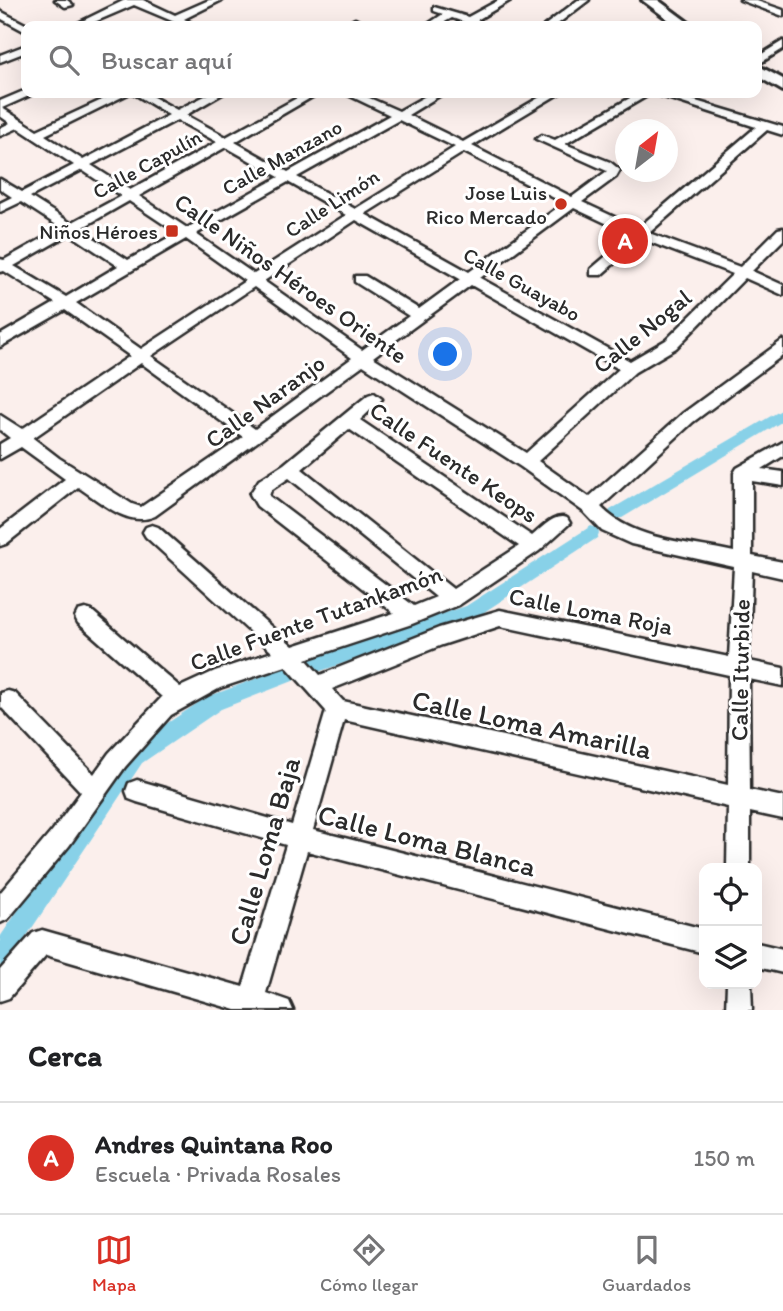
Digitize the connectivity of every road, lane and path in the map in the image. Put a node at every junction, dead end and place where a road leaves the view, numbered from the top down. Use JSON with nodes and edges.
{"nodes":[{"id":1,"x":217,"y":0,"type":"edge"},
{"id":2,"x":506,"y":0,"type":"edge"},
{"id":3,"x":583,"y":0,"type":"edge"},
{"id":4,"x":634,"y":0,"type":"edge"},
{"id":5,"x":649,"y":0,"type":"edge"},
{"id":6,"x":745,"y":0,"type":"edge"},
{"id":7,"x":134,"y":1,"type":"edge"},
{"id":8,"x":437,"y":9,"type":"dead end"},
{"id":9,"x":783,"y":13,"type":"edge"},
{"id":10,"x":0,"y":14,"type":"edge"},
{"id":11,"x":451,"y":14,"type":"junction"},
{"id":12,"x":469,"y":20,"type":"joint"},
{"id":13,"x":88,"y":21,"type":"edge"},
{"id":14,"x":177,"y":21,"type":"edge"},
{"id":15,"x":184,"y":21,"type":"edge"},
{"id":16,"x":439,"y":21,"type":"edge"},
{"id":17,"x":556,"y":21,"type":"edge"},
{"id":18,"x":663,"y":21,"type":"edge"},
{"id":19,"x":679,"y":21,"type":"edge"},
{"id":20,"x":21,"y":26,"type":"edge"},
{"id":21,"x":21,"y":27,"type":"edge"},
{"id":22,"x":0,"y":30,"type":"edge"},
{"id":23,"x":783,"y":44,"type":"edge"},
{"id":24,"x":21,"y":50,"type":"edge"},
{"id":25,"x":762,"y":59,"type":"edge"},
{"id":26,"x":0,"y":60,"type":"edge"},
{"id":27,"x":762,"y":73,"type":"edge"},
{"id":28,"x":762,"y":83,"type":"edge"},
{"id":29,"x":783,"y":86,"type":"edge"},
{"id":30,"x":21,"y":96,"type":"edge"},
{"id":31,"x":783,"y":96,"type":"edge"},
{"id":32,"x":115,"y":98,"type":"edge"},
{"id":33,"x":147,"y":98,"type":"edge"},
{"id":34,"x":209,"y":98,"type":"edge"},
{"id":35,"x":305,"y":98,"type":"edge"},
{"id":36,"x":361,"y":98,"type":"edge"},
{"id":37,"x":430,"y":98,"type":"edge"},
{"id":38,"x":545,"y":98,"type":"edge"},
{"id":39,"x":638,"y":98,"type":"edge"},
{"id":40,"x":674,"y":98,"type":"edge"},
{"id":41,"x":0,"y":105,"type":"edge"},
{"id":42,"x":0,"y":111,"type":"edge"},
{"id":43,"x":177,"y":115,"type":"junction"},
{"id":44,"x":401,"y":115,"type":"junction"},
{"id":45,"x":19,"y":123,"type":"junction"},
{"id":46,"x":764,"y":126,"type":"junction"},
{"id":47,"x":783,"y":131,"type":"edge"},
{"id":48,"x":0,"y":132,"type":"edge"},
{"id":49,"x":37,"y":135,"type":"junction"},
{"id":50,"x":541,"y":139,"type":"dead end"},
{"id":51,"x":225,"y":142,"type":"junction"},
{"id":52,"x":556,"y":144,"type":"junction"},
{"id":53,"x":462,"y":145,"type":"junction"},
{"id":54,"x":82,"y":165,"type":"junction"},
{"id":55,"x":291,"y":177,"type":"junction"},
{"id":56,"x":0,"y":183,"type":"edge"},
{"id":57,"x":130,"y":196,"type":"junction"},
{"id":58,"x":21,"y":197,"type":"junction"},
{"id":59,"x":575,"y":203,"type":"junction"},
{"id":60,"x":0,"y":208,"type":"edge"},
{"id":61,"x":355,"y":214,"type":"junction"},
{"id":62,"x":69,"y":230,"type":"junction"},
{"id":63,"x":783,"y":232,"type":"edge"},
{"id":64,"x":640,"y":233,"type":"junction"},
{"id":65,"x":188,"y":234,"type":"junction"},
{"id":66,"x":1,"y":266,"type":"edge"},
{"id":67,"x":128,"y":266,"type":"junction"},
{"id":68,"x":745,"y":271,"type":"junction"},
{"id":69,"x":596,"y":272,"type":"dead end"},
{"id":70,"x":360,"y":279,"type":"dead end"},
{"id":71,"x":471,"y":279,"type":"junction"},
{"id":72,"x":253,"y":281,"type":"junction"},
{"id":73,"x":783,"y":290,"type":"edge"},
{"id":74,"x":66,"y":303,"type":"junction"},
{"id":75,"x":420,"y":316,"type":"junction"},
{"id":76,"x":0,"y":342,"type":"edge"},
{"id":77,"x":783,"y":345,"type":"edge"},
{"id":78,"x":141,"y":356,"type":"junction"},
{"id":79,"x":363,"y":358,"type":"junction"},
{"id":80,"x":630,"y":368,"type":"junction"},
{"id":81,"x":373,"y":399,"type":"dead end"},
{"id":82,"x":348,"y":419,"type":"junction"},
{"id":83,"x":0,"y":421,"type":"edge"},
{"id":84,"x":255,"y":437,"type":"junction"},
{"id":85,"x":22,"y":438,"type":"junction"},
{"id":86,"x":0,"y":453,"type":"edge"},
{"id":87,"x":779,"y":454,"type":"edge"},
{"id":88,"x":527,"y":462,"type":"junction"},
{"id":89,"x":53,"y":463,"type":"junction"},
{"id":90,"x":290,"y":469,"type":"junction"},
{"id":91,"x":743,"y":473,"type":"junction"},
{"id":92,"x":78,"y":478,"type":"junction"},
{"id":93,"x":783,"y":479,"type":"edge"},
{"id":94,"x":60,"y":491,"type":"junction"},
{"id":95,"x":590,"y":506,"type":"junction"},
{"id":96,"x":561,"y":523,"type":"dead end"},
{"id":97,"x":152,"y":532,"type":"dead end"},
{"id":98,"x":0,"y":539,"type":"edge"},
{"id":99,"x":533,"y":546,"type":"junction"},
{"id":100,"x":743,"y":563,"type":"junction"},
{"id":101,"x":783,"y":570,"type":"edge"},
{"id":102,"x":452,"y":599,"type":"junction"},
{"id":103,"x":412,"y":616,"type":"junction"},
{"id":104,"x":85,"y":617,"type":"dead end"},
{"id":105,"x":291,"y":657,"type":"junction"},
{"id":106,"x":738,"y":667,"type":"junction"},
{"id":107,"x":783,"y":677,"type":"edge"},
{"id":108,"x":316,"y":687,"type":"junction"},
{"id":109,"x":178,"y":698,"type":"junction"},
{"id":110,"x":8,"y":700,"type":"dead end"},
{"id":111,"x":337,"y":709,"type":"junction"},
{"id":112,"x":95,"y":791,"type":"junction"},
{"id":113,"x":137,"y":791,"type":"dead end"},
{"id":114,"x":739,"y":798,"type":"junction"},
{"id":115,"x":783,"y":808,"type":"edge"},
{"id":116,"x":299,"y":838,"type":"junction"},
{"id":117,"x":739,"y":863,"type":"edge"},
{"id":118,"x":0,"y":911,"type":"edge"},
{"id":119,"x":699,"y":940,"type":"edge"},
{"id":120,"x":762,"y":956,"type":"edge"},
{"id":121,"x":783,"y":961,"type":"edge"},
{"id":122,"x":0,"y":989,"type":"edge"},
{"id":123,"x":738,"y":989,"type":"edge"},
{"id":124,"x":250,"y":1006,"type":"edge"},
{"id":125,"x":280,"y":1010,"type":"edge"},
{"id":126,"x":739,"y":1010,"type":"edge"}],
"edges":[{"from":1,"to":15,"type":"street"},
{"from":2,"to":12,"type":"street"},
{"from":3,"to":17,"type":"street"},
{"from":4,"to":18,"type":"main road"},
{"from":5,"to":19,"type":"main road"},
{"from":6,"to":9,"type":"street"},
{"from":7,"to":13,"type":"street"},
{"from":7,"to":14,"type":"street"},
{"from":8,"to":11,"type":"street"},
{"from":10,"to":20,"type":"street"},
{"from":11,"to":12,"type":"street"},
{"from":11,"to":16,"type":"street"},
{"from":21,"to":22,"type":"street"},
{"from":23,"to":25,"type":"street"},
{"from":24,"to":26,"type":"street"},
{"from":27,"to":29,"type":"main road"},
{"from":28,"to":31,"type":"main road"},
{"from":30,"to":41,"type":"street"},
{"from":32,"to":49,"type":"street"},
{"from":33,"to":43,"type":"street","name":"Calle Guayabo"},
{"from":34,"to":43,"type":"street"},
{"from":35,"to":51,"type":"street","name":"Calle Capulín"},
{"from":36,"to":44,"type":"street"},
{"from":37,"to":44,"type":"street","name":"Calle Manzano"},
{"from":38,"to":53,"type":"street","name":"Calle Limón"},
{"from":39,"to":52,"type":"street"},
{"from":40,"to":46,"type":"street"},
{"from":42,"to":45,"type":"street","name":"Calle Niños Héroes Oriente"},
{"from":43,"to":51,"type":"street","name":"Calle Guayabo"},
{"from":43,"to":54,"type":"street"},
{"from":44,"to":53,"type":"street"},
{"from":44,"to":55,"type":"street","name":"Calle Manzano"},
{"from":45,"to":48,"type":"street"},
{"from":45,"to":49,"type":"street","name":"Calle Niños Héroes Oriente"},
{"from":46,"to":47,"type":"street"},
{"from":46,"to":64,"type":"street"},
{"from":49,"to":54,"type":"street","name":"Calle Niños Héroes Oriente"},
{"from":50,"to":52,"type":"street"},
{"from":51,"to":55,"type":"street","name":"Calle Guayabo"},
{"from":51,"to":57,"type":"street","name":"Calle Capulín"},
{"from":52,"to":59,"type":"street","name":"Calle Naranjo"},
{"from":53,"to":59,"type":"street"},
{"from":53,"to":61,"type":"street","name":"Calle Limón"},
{"from":54,"to":57,"type":"street","name":"Calle Niños Héroes Oriente"},
{"from":54,"to":58,"type":"street"},
{"from":55,"to":61,"type":"street","name":"Calle Guayabo"},
{"from":55,"to":65,"type":"street","name":"Calle Manzano"},
{"from":56,"to":58,"type":"street"},
{"from":57,"to":62,"type":"street","name":"Calle Capulín"},
{"from":57,"to":65,"type":"street","name":"Calle Niños Héroes Oriente"},
{"from":58,"to":60,"type":"street"},
{"from":58,"to":62,"type":"street"},
{"from":59,"to":64,"type":"street"},
{"from":59,"to":71,"type":"street","name":"Calle Naranjo"},
{"from":61,"to":71,"type":"street","name":"Calle Guayabo"},
{"from":61,"to":72,"type":"street","name":"Calle Limón"},
{"from":62,"to":66,"type":"street","name":"Calle Capulín"},
{"from":62,"to":67,"type":"street"},
{"from":63,"to":68,"type":"street","name":"Calle Nogal"},
{"from":64,"to":68,"type":"street"},
{"from":64,"to":69,"type":"street"},
{"from":65,"to":67,"type":"street","name":"Calle Manzano"},
{"from":65,"to":72,"type":"street","name":"Calle Niños Héroes Oriente"},
{"from":66,"to":74,"type":"street"},
{"from":67,"to":74,"type":"street","name":"Calle Manzano"},
{"from":68,"to":73,"type":"street"},
{"from":68,"to":80,"type":"street","name":"Calle Nogal"},
{"from":70,"to":75,"type":"street"},
{"from":71,"to":75,"type":"street","name":"Calle Naranjo"},
{"from":71,"to":80,"type":"street","name":"Calle Guayabo"},
{"from":72,"to":78,"type":"street","name":"Calle Limón"},
{"from":72,"to":79,"type":"street","name":"Calle Niños Héroes Oriente"},
{"from":74,"to":76,"type":"street","name":"Calle Manzano"},
{"from":74,"to":78,"type":"street"},
{"from":75,"to":79,"type":"street","name":"Calle Naranjo"},
{"from":77,"to":95,"type":"street"},
{"from":78,"to":84,"type":"street"},
{"from":78,"to":85,"type":"street","name":"Calle Limón"},
{"from":79,"to":84,"type":"street","name":"Calle Naranjo"},
{"from":79,"to":88,"type":"street","name":"Calle Niños Héroes Oriente"},
{"from":80,"to":88,"type":"street","name":"Calle Nogal"},
{"from":81,"to":82,"type":"street"},
{"from":82,"to":90,"type":"street"},
{"from":82,"to":99,"type":"street","name":"Calle Fuente Keops"},
{"from":83,"to":85,"type":"street"},
{"from":84,"to":92,"type":"street","name":"Calle Naranjo"},
{"from":85,"to":86,"type":"street","name":"Calle Limón"},
{"from":85,"to":89,"type":"street"},
{"from":87,"to":91,"type":"street"},
{"from":88,"to":95,"type":"street","name":"Calle Niños Héroes Oriente"},
{"from":89,"to":92,"type":"street"},
{"from":89,"to":94,"type":"street"},
{"from":90,"to":102,"type":"street"},
{"from":90,"to":103,"type":"street"},
{"from":91,"to":93,"type":"street"},
{"from":91,"to":100,"type":"street","name":"Calle Iturbide"},
{"from":92,"to":94,"type":"street"},
{"from":94,"to":98,"type":"street"},
{"from":95,"to":100,"type":"street","name":"Calle Niños Héroes Oriente"},
{"from":96,"to":99,"type":"street","name":"Calle Fuente Tutankamón"},
{"from":97,"to":105,"type":"street"},
{"from":99,"to":102,"type":"street","name":"Calle Fuente Tutankamón"},
{"from":100,"to":101,"type":"street","name":"Calle Niños Héroes Oriente"},
{"from":100,"to":106,"type":"street","name":"Calle Iturbide"},
{"from":102,"to":103,"type":"street","name":"Calle Fuente Tutankamón"},
{"from":103,"to":105,"type":"street","name":"Calle Fuente Tutankamón"},
{"from":104,"to":109,"type":"street"},
{"from":105,"to":108,"type":"street"},
{"from":105,"to":109,"type":"street","name":"Calle Fuente Tutankamón"},
{"from":106,"to":107,"type":"street","name":"Calle Loma Roja"},
{"from":106,"to":108,"type":"street","name":"Calle Loma Roja"},
{"from":106,"to":114,"type":"street","name":"Calle Iturbide"},
{"from":108,"to":111,"type":"street"},
{"from":109,"to":112,"type":"street","name":"Calle Fuente Tutankamón"},
{"from":110,"to":112,"type":"street"},
{"from":111,"to":114,"type":"street","name":"Calle Loma Amarilla"},
{"from":111,"to":116,"type":"street","name":"Calle Loma Baja"},
{"from":112,"to":118,"type":"street","name":"Calle Fuente Tutankamón"},
{"from":113,"to":116,"type":"street","name":"Calle Loma Blanca"},
{"from":114,"to":115,"type":"street","name":"Calle Loma Amarilla"},
{"from":114,"to":117,"type":"street","name":"Calle Iturbide"},
{"from":116,"to":119,"type":"street","name":"Calle Loma Blanca"},
{"from":116,"to":124,"type":"street","name":"Calle Loma Baja"},
{"from":120,"to":121,"type":"street"},
{"from":122,"to":124,"type":"street"},
{"from":123,"to":126,"type":"street"},
{"from":124,"to":125,"type":"street"}]}
